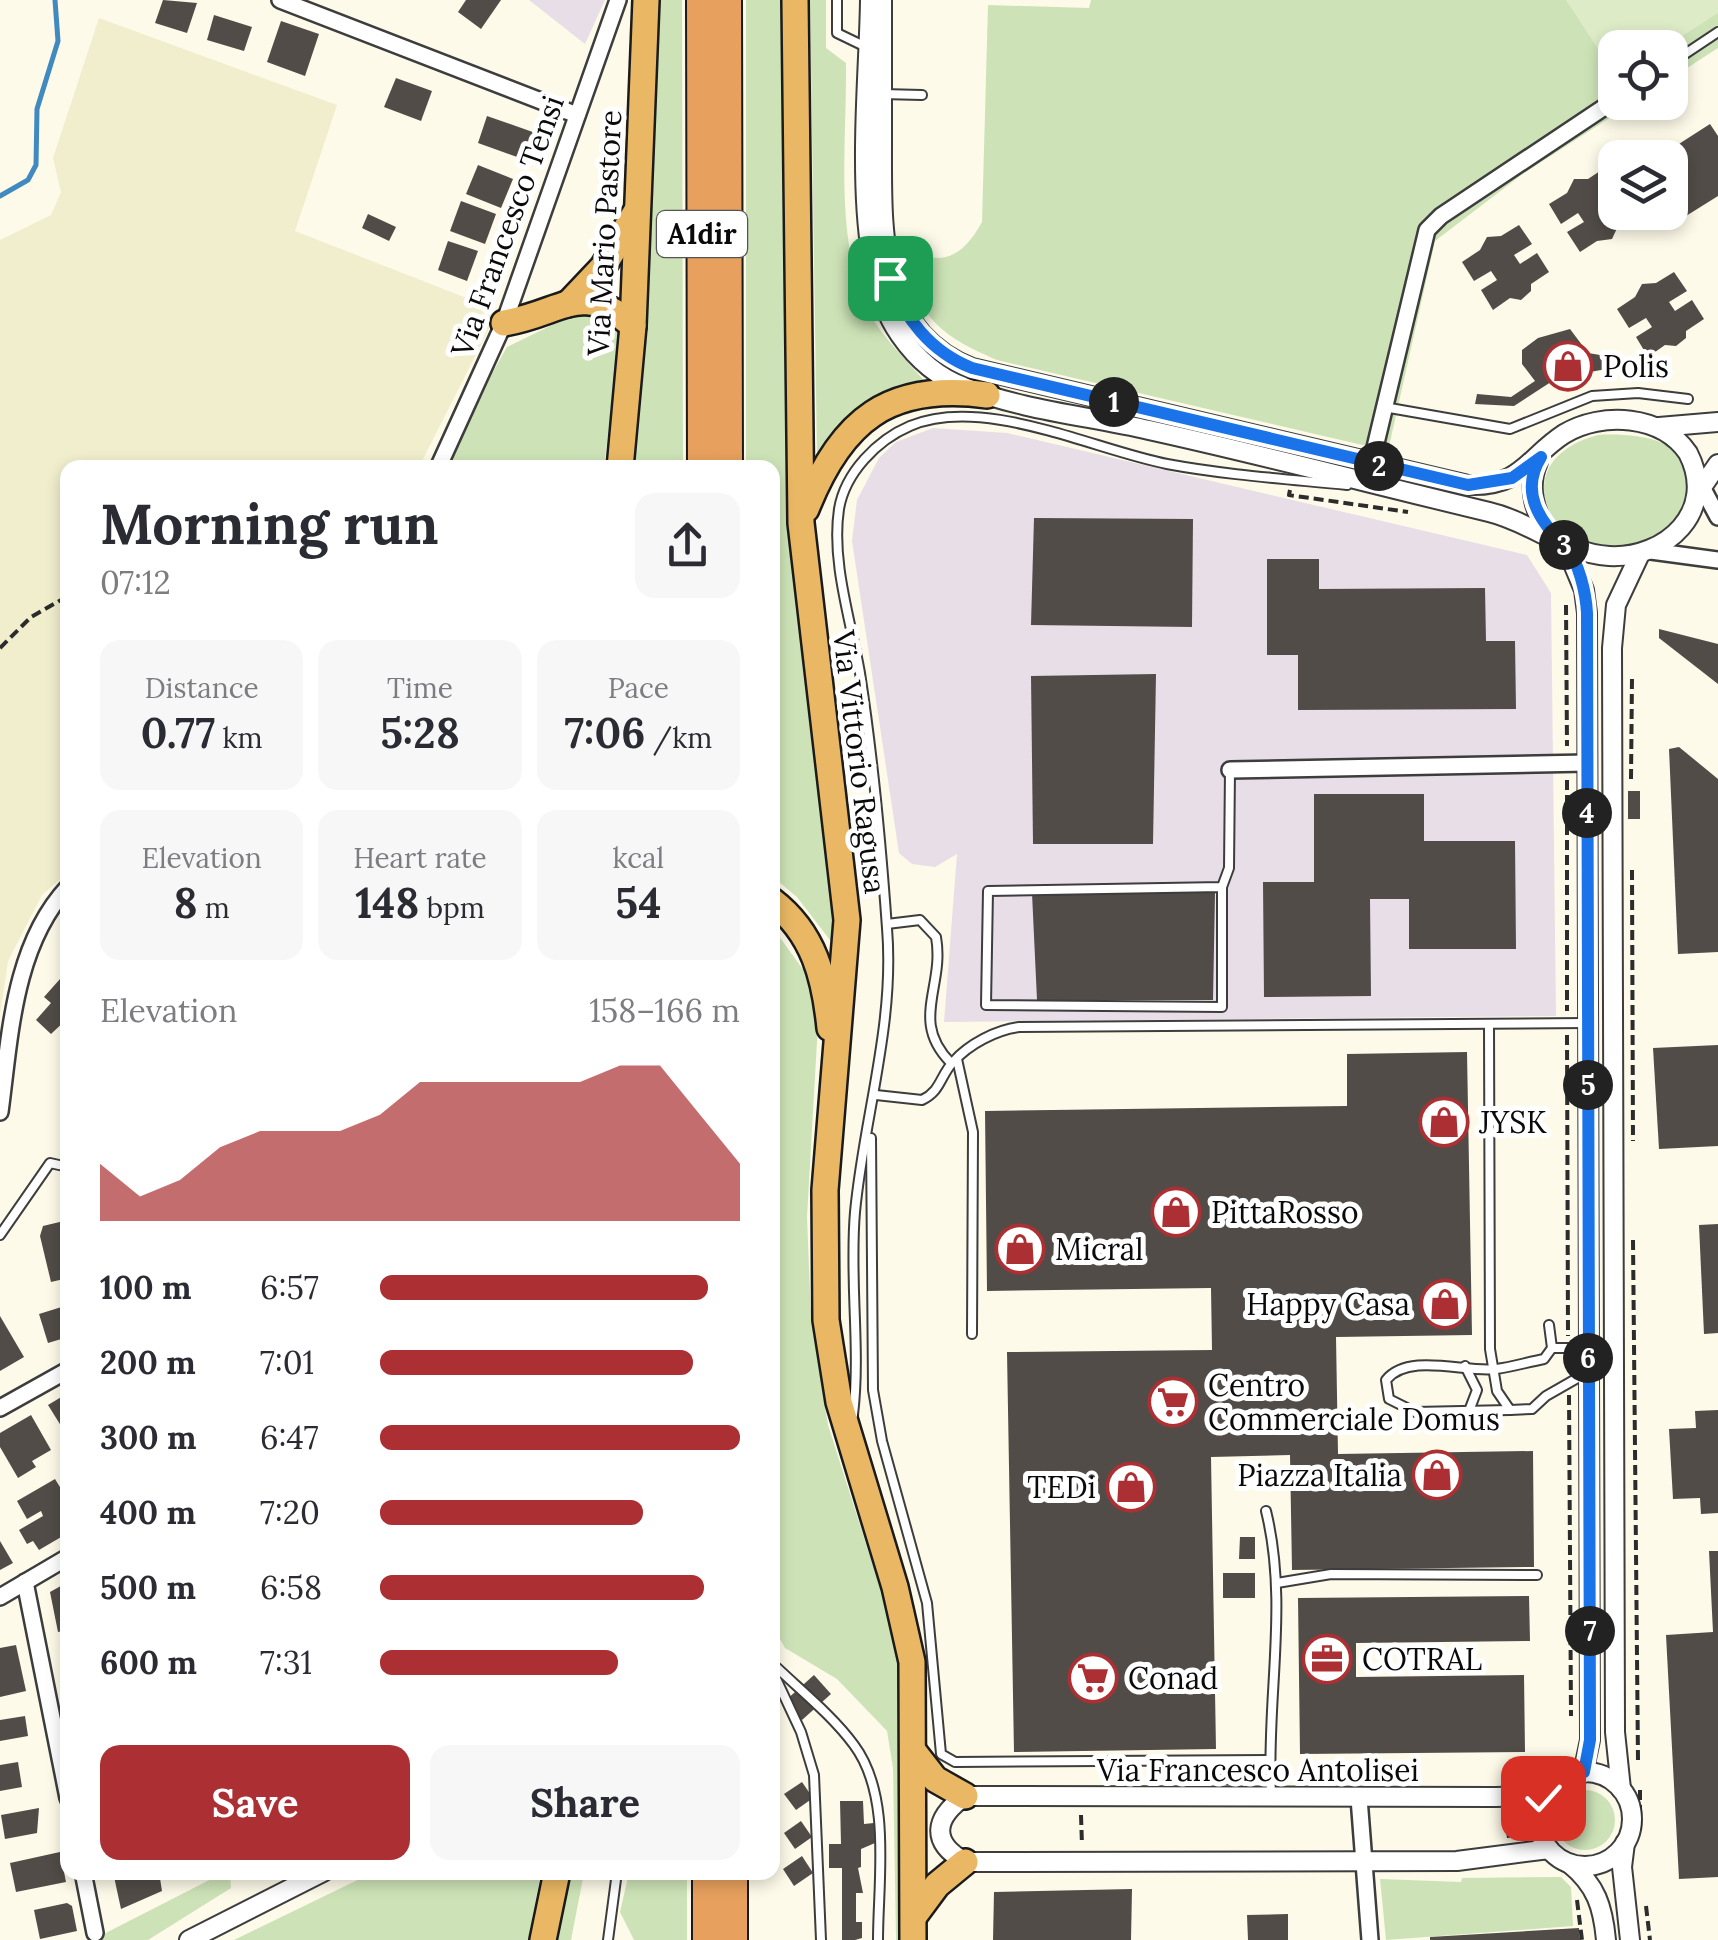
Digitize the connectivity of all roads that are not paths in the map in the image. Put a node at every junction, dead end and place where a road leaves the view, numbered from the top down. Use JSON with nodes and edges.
{"nodes":[{"id":1,"x":280,"y":0,"type":"edge"},
{"id":2,"x":618,"y":0,"type":"edge"},
{"id":3,"x":646,"y":0,"type":"edge"},
{"id":4,"x":701,"y":0,"type":"edge"},
{"id":5,"x":727,"y":0,"type":"edge"},
{"id":6,"x":795,"y":0,"type":"edge"},
{"id":7,"x":837,"y":0,"type":"edge"},
{"id":8,"x":870,"y":0,"type":"edge"},
{"id":9,"x":882,"y":0,"type":"edge"},
{"id":10,"x":1718,"y":32,"type":"edge"},
{"id":11,"x":870,"y":49,"type":"junction"},
{"id":12,"x":1688,"y":52,"type":"edge"},
{"id":13,"x":882,"y":94,"type":"junction"},
{"id":14,"x":922,"y":95,"type":"dead end"},
{"id":15,"x":1598,"y":111,"type":"edge"},
{"id":16,"x":578,"y":115,"type":"junction"},
{"id":17,"x":639,"y":206,"type":"junction"},
{"id":18,"x":568,"y":304,"type":"junction"},
{"id":19,"x":504,"y":323,"type":"junction"},
{"id":20,"x":633,"y":326,"type":"junction"},
{"id":21,"x":987,"y":396,"type":"junction"},
{"id":22,"x":1688,"y":398,"type":"dead end"},
{"id":23,"x":1384,"y":408,"type":"junction"},
{"id":24,"x":1718,"y":422,"type":"edge"},
{"id":25,"x":1658,"y":427,"type":"junction"},
{"id":26,"x":1541,"y":457,"type":"junction"},
{"id":27,"x":442,"y":460,"type":"edge"},
{"id":28,"x":621,"y":460,"type":"edge"},
{"id":29,"x":702,"y":460,"type":"edge"},
{"id":30,"x":728,"y":460,"type":"edge"},
{"id":31,"x":1371,"y":464,"type":"junction"},
{"id":32,"x":1718,"y":464,"type":"edge"},
{"id":33,"x":1702,"y":486,"type":"junction"},
{"id":34,"x":1397,"y":490,"type":"junction"},
{"id":35,"x":1718,"y":517,"type":"edge"},
{"id":36,"x":801,"y":523,"type":"junction"},
{"id":37,"x":1561,"y":544,"type":"junction"},
{"id":38,"x":1646,"y":552,"type":"junction"},
{"id":39,"x":1718,"y":560,"type":"edge"},
{"id":40,"x":879,"y":716,"type":"dead end"},
{"id":41,"x":867,"y":725,"type":"junction"},
{"id":42,"x":1587,"y":763,"type":"junction"},
{"id":43,"x":1230,"y":770,"type":"joint"},
{"id":44,"x":1222,"y":888,"type":"junction"},
{"id":45,"x":60,"y":898,"type":"edge"},
{"id":46,"x":780,"y":907,"type":"edge"},
{"id":47,"x":887,"y":924,"type":"junction"},
{"id":48,"x":1588,"y":1023,"type":"junction"},
{"id":49,"x":1489,"y":1026,"type":"junction"},
{"id":50,"x":954,"y":1061,"type":"junction"},
{"id":51,"x":834,"y":1093,"type":"junction"},
{"id":52,"x":876,"y":1095,"type":"junction"},
{"id":53,"x":0,"y":1112,"type":"edge"},
{"id":54,"x":870,"y":1126,"type":"junction"},
{"id":55,"x":60,"y":1165,"type":"edge"},
{"id":56,"x":0,"y":1236,"type":"edge"},
{"id":57,"x":1550,"y":1325,"type":"dead end"},
{"id":58,"x":972,"y":1334,"type":"dead end"},
{"id":59,"x":1552,"y":1348,"type":"junction"},
{"id":60,"x":1588,"y":1348,"type":"junction"},
{"id":61,"x":1465,"y":1366,"type":"junction"},
{"id":62,"x":1492,"y":1370,"type":"junction"},
{"id":63,"x":1588,"y":1372,"type":"junction"},
{"id":64,"x":60,"y":1374,"type":"edge"},
{"id":65,"x":0,"y":1408,"type":"edge"},
{"id":66,"x":1510,"y":1410,"type":"junction"},
{"id":67,"x":1468,"y":1412,"type":"junction"},
{"id":68,"x":850,"y":1440,"type":"junction"},
{"id":69,"x":1266,"y":1511,"type":"dead end"},
{"id":70,"x":60,"y":1562,"type":"edge"},
{"id":71,"x":1537,"y":1575,"type":"dead end"},
{"id":72,"x":25,"y":1582,"type":"junction"},
{"id":73,"x":1278,"y":1583,"type":"junction"},
{"id":74,"x":0,"y":1597,"type":"edge"},
{"id":75,"x":780,"y":1674,"type":"edge"},
{"id":76,"x":780,"y":1685,"type":"edge"},
{"id":77,"x":914,"y":1752,"type":"junction"},
{"id":78,"x":60,"y":1758,"type":"edge"},
{"id":79,"x":1269,"y":1760,"type":"junction"},
{"id":80,"x":1584,"y":1772,"type":"junction"},
{"id":81,"x":1550,"y":1787,"type":"junction"},
{"id":82,"x":1621,"y":1790,"type":"junction"},
{"id":83,"x":965,"y":1796,"type":"junction"},
{"id":84,"x":1271,"y":1798,"type":"junction"},
{"id":85,"x":1359,"y":1798,"type":"junction"},
{"id":86,"x":1632,"y":1841,"type":"junction"},
{"id":87,"x":1548,"y":1849,"type":"junction"},
{"id":88,"x":1364,"y":1861,"type":"junction"},
{"id":89,"x":965,"y":1862,"type":"junction"},
{"id":90,"x":1570,"y":1864,"type":"junction"},
{"id":91,"x":84,"y":1880,"type":"edge"},
{"id":92,"x":308,"y":1880,"type":"edge"},
{"id":93,"x":555,"y":1880,"type":"edge"},
{"id":94,"x":616,"y":1880,"type":"edge"},
{"id":95,"x":707,"y":1880,"type":"edge"},
{"id":96,"x":733,"y":1880,"type":"edge"},
{"id":97,"x":914,"y":1928,"type":"edge"},
{"id":98,"x":95,"y":1933,"type":"dead end"},
{"id":99,"x":189,"y":1940,"type":"edge"},
{"id":100,"x":543,"y":1940,"type":"edge"},
{"id":101,"x":608,"y":1940,"type":"edge"},
{"id":102,"x":708,"y":1940,"type":"edge"},
{"id":103,"x":733,"y":1940,"type":"edge"},
{"id":104,"x":821,"y":1940,"type":"edge"},
{"id":105,"x":878,"y":1940,"type":"edge"},
{"id":106,"x":1370,"y":1940,"type":"edge"},
{"id":107,"x":1606,"y":1940,"type":"edge"},
{"id":108,"x":1630,"y":1940,"type":"edge"}],
"edges":[{"from":1,"to":16,"type":"street"},
{"from":2,"to":16,"type":"street","name":"Via Francesco Tensi"},
{"from":3,"to":17,"type":"highway","name":"Via Mario Pastore"},
{"from":4,"to":29,"type":"highway","number":"A1dir"},
{"from":5,"to":30,"type":"highway","number":"A1dir"},
{"from":6,"to":36,"type":"highway","name":"Via Vittorio Ragusa"},
{"from":7,"to":11,"type":"lane"},
{"from":8,"to":11,"type":"street"},
{"from":9,"to":13,"type":"street"},
{"from":10,"to":12,"type":"lane"},
{"from":11,"to":21,"type":"street"},
{"from":13,"to":14,"type":"lane"},
{"from":13,"to":31,"type":"street"},
{"from":15,"to":23,"type":"street"},
{"from":16,"to":19,"type":"street","name":"Via Francesco Tensi"},
{"from":17,"to":18,"type":"highway"},
{"from":17,"to":20,"type":"highway","name":"Via Mario Pastore"},
{"from":18,"to":19,"type":"highway"},
{"from":18,"to":20,"type":"highway"},
{"from":19,"to":27,"type":"street","name":"Via Francesco Tensi"},
{"from":20,"to":28,"type":"highway","name":"Via Mario Pastore"},
{"from":21,"to":34,"type":"street"},
{"from":21,"to":36,"type":"highway"},
{"from":22,"to":23,"type":"lane"},
{"from":23,"to":31,"type":"street"},
{"from":24,"to":25,"type":"street"},
{"from":25,"to":26,"type":"street"},
{"from":25,"to":33,"type":"street"},
{"from":26,"to":31,"type":"street"},
{"from":26,"to":37,"type":"street"},
{"from":32,"to":33,"type":"street"},
{"from":33,"to":35,"type":"street"},
{"from":33,"to":38,"type":"street"},
{"from":34,"to":37,"type":"street"},
{"from":34,"to":41,"type":"lane"},
{"from":36,"to":51,"type":"highway","name":"Via Vittorio Ragusa"},
{"from":37,"to":38,"type":"street"},
{"from":37,"to":42,"type":"street"},
{"from":38,"to":39,"type":"street"},
{"from":38,"to":82,"type":"street"},
{"from":40,"to":41,"type":"lane"},
{"from":41,"to":47,"type":"lane"},
{"from":42,"to":43,"type":"street"},
{"from":42,"to":48,"type":"street"},
{"from":43,"to":44,"type":"lane"},
{"from":44,"to":44,"type":"lane"},
{"from":45,"to":53,"type":"street"},
{"from":46,"to":51,"type":"highway"},
{"from":47,"to":50,"type":"lane"},
{"from":47,"to":52,"type":"lane"},
{"from":48,"to":49,"type":"lane"},
{"from":48,"to":60,"type":"street"},
{"from":49,"to":50,"type":"lane"},
{"from":49,"to":62,"type":"lane"},
{"from":50,"to":52,"type":"lane"},
{"from":50,"to":58,"type":"lane"},
{"from":51,"to":68,"type":"highway","name":"Via Vittorio Ragusa"},
{"from":52,"to":54,"type":"lane"},
{"from":54,"to":68,"type":"lane"},
{"from":54,"to":79,"type":"lane"},
{"from":55,"to":56,"type":"lane"},
{"from":57,"to":59,"type":"lane"},
{"from":59,"to":60,"type":"lane"},
{"from":59,"to":62,"type":"lane"},
{"from":60,"to":63,"type":"street"},
{"from":61,"to":62,"type":"lane"},
{"from":61,"to":67,"type":"lane"},
{"from":61,"to":67,"type":"lane"},
{"from":62,"to":66,"type":"lane"},
{"from":63,"to":66,"type":"lane"},
{"from":63,"to":80,"type":"street"},
{"from":64,"to":65,"type":"street"},
{"from":66,"to":67,"type":"lane"},
{"from":68,"to":77,"type":"highway","name":"Via Vittorio Ragusa"},
{"from":69,"to":73,"type":"lane"},
{"from":70,"to":72,"type":"street"},
{"from":71,"to":73,"type":"lane"},
{"from":72,"to":74,"type":"street"},
{"from":72,"to":78,"type":"street"},
{"from":73,"to":79,"type":"lane"},
{"from":75,"to":105,"type":"lane"},
{"from":76,"to":104,"type":"lane"},
{"from":77,"to":83,"type":"highway"},
{"from":77,"to":97,"type":"highway","name":"Via Vittorio Ragusa"},
{"from":79,"to":84,"type":"lane"},
{"from":80,"to":81,"type":"street"},
{"from":80,"to":82,"type":"street"},
{"from":81,"to":85,"type":"street","name":"Via Francesco Antolisei"},
{"from":81,"to":87,"type":"street"},
{"from":82,"to":86,"type":"street"},
{"from":83,"to":84,"type":"street","name":"Via Francesco Antolisei"},
{"from":83,"to":89,"type":"street"},
{"from":84,"to":85,"type":"street","name":"Via Francesco Antolisei"},
{"from":85,"to":88,"type":"street"},
{"from":86,"to":90,"type":"street"},
{"from":86,"to":108,"type":"street"},
{"from":87,"to":88,"type":"street"},
{"from":87,"to":90,"type":"street"},
{"from":88,"to":89,"type":"street"},
{"from":88,"to":106,"type":"street"},
{"from":89,"to":97,"type":"highway"},
{"from":90,"to":107,"type":"street"},
{"from":91,"to":98,"type":"street"},
{"from":92,"to":99,"type":"street"},
{"from":93,"to":100,"type":"highway"},
{"from":94,"to":101,"type":"lane"},
{"from":95,"to":102,"type":"highway"},
{"from":96,"to":103,"type":"highway"}]}
